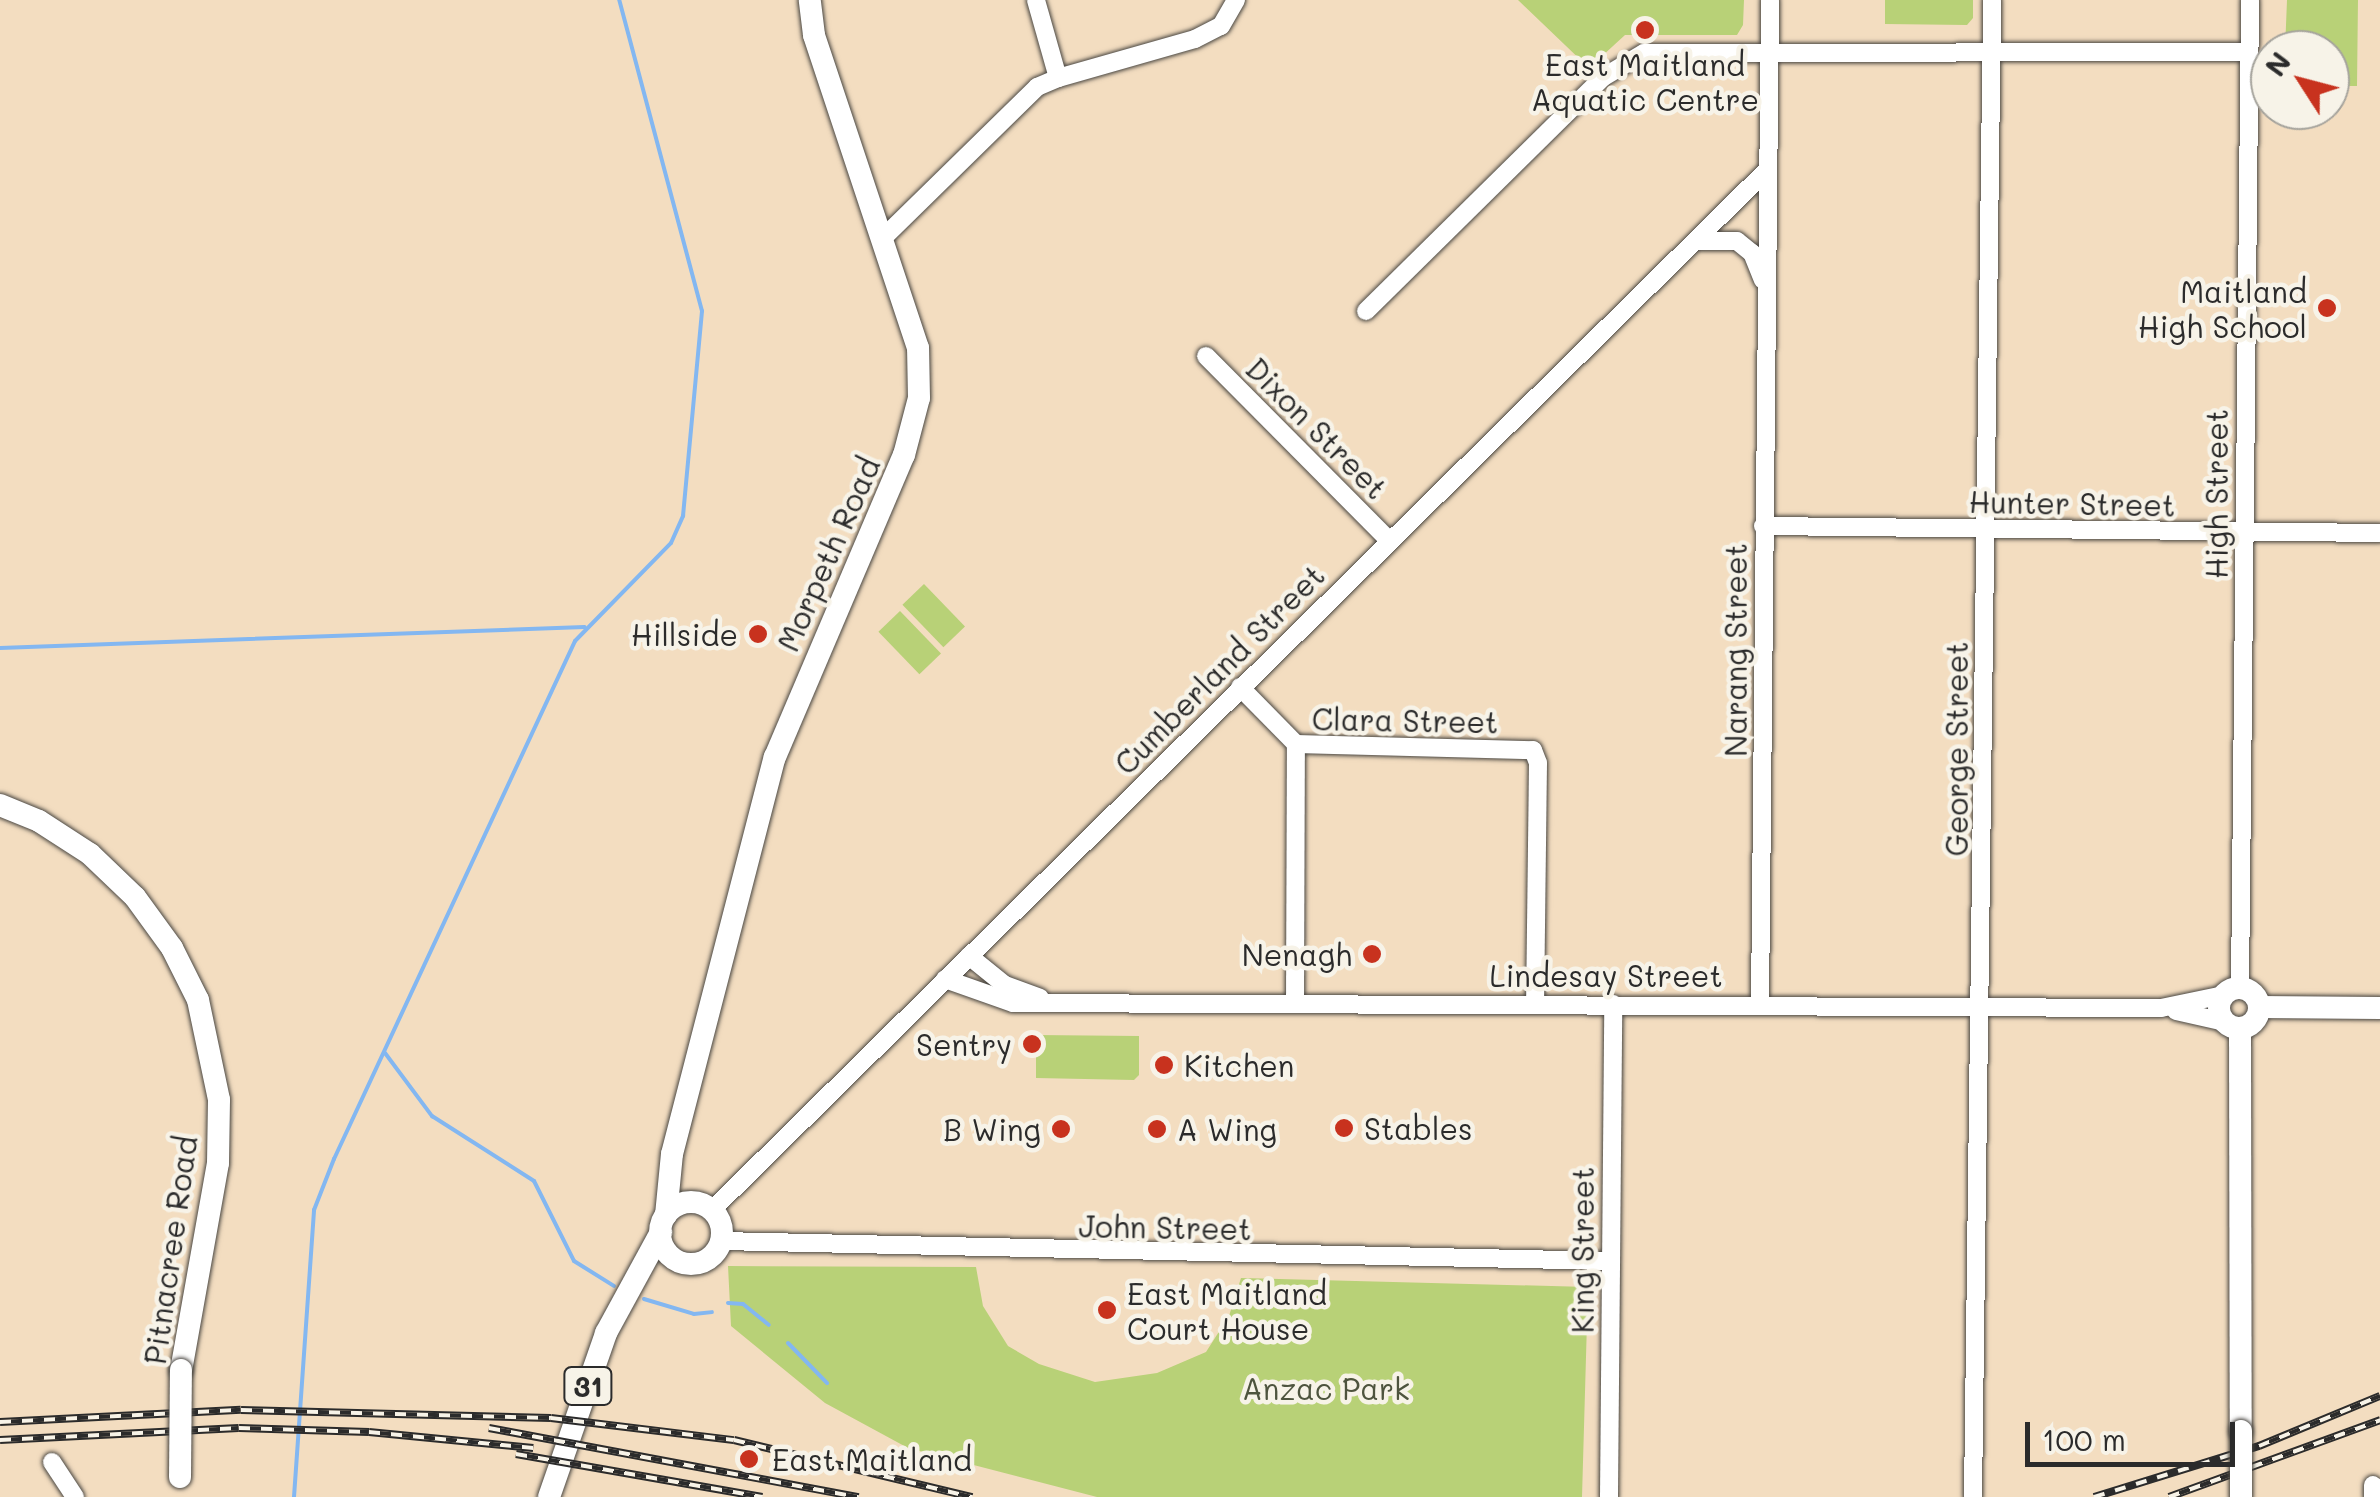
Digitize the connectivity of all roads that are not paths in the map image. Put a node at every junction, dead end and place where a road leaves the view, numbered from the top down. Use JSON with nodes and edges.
{"nodes":[{"id":1,"x":810,"y":0,"type":"edge"},
{"id":2,"x":1036,"y":0,"type":"edge"},
{"id":3,"x":1236,"y":0,"type":"edge"},
{"id":4,"x":1770,"y":0,"type":"edge"},
{"id":5,"x":1992,"y":0,"type":"edge"},
{"id":6,"x":2250,"y":0,"type":"edge"},
{"id":7,"x":1770,"y":50,"type":"junction"},
{"id":8,"x":1991,"y":50,"type":"junction"},
{"id":9,"x":2249,"y":52,"type":"junction"},
{"id":10,"x":1058,"y":78,"type":"junction"},
{"id":11,"x":1767,"y":170,"type":"junction"},
{"id":12,"x":883,"y":238,"type":"junction"},
{"id":13,"x":1698,"y":241,"type":"junction"},
{"id":14,"x":1767,"y":295,"type":"junction"},
{"id":15,"x":1366,"y":311,"type":"dead end"},
{"id":16,"x":1206,"y":356,"type":"dead end"},
{"id":17,"x":1763,"y":526,"type":"junction"},
{"id":18,"x":1984,"y":530,"type":"junction"},
{"id":19,"x":2380,"y":532,"type":"edge"},
{"id":20,"x":2246,"y":533,"type":"junction"},
{"id":21,"x":1389,"y":540,"type":"junction"},
{"id":22,"x":1240,"y":687,"type":"junction"},
{"id":23,"x":1296,"y":744,"type":"junction"},
{"id":24,"x":0,"y":805,"type":"edge"},
{"id":25,"x":968,"y":956,"type":"junction"},
{"id":26,"x":945,"y":979,"type":"junction"},
{"id":27,"x":2232,"y":992,"type":"junction"},
{"id":28,"x":1051,"y":1000,"type":"junction"},
{"id":29,"x":1295,"y":1003,"type":"junction"},
{"id":30,"x":1535,"y":1004,"type":"junction"},
{"id":31,"x":1613,"y":1004,"type":"junction"},
{"id":32,"x":1760,"y":1006,"type":"junction"},
{"id":33,"x":2259,"y":1007,"type":"junction"},
{"id":34,"x":1978,"y":1008,"type":"junction"},
{"id":35,"x":2161,"y":1008,"type":"junction"},
{"id":36,"x":2380,"y":1008,"type":"edge"},
{"id":37,"x":2232,"y":1025,"type":"junction"},
{"id":38,"x":679,"y":1132,"type":"junction"},
{"id":39,"x":702,"y":1206,"type":"junction"},
{"id":40,"x":664,"y":1224,"type":"junction"},
{"id":41,"x":721,"y":1241,"type":"junction"},
{"id":42,"x":1608,"y":1262,"type":"junction"},
{"id":43,"x":690,"y":1264,"type":"junction"},
{"id":44,"x":639,"y":1281,"type":"junction"},
{"id":45,"x":52,"y":1462,"type":"dead end"},
{"id":46,"x":181,"y":1487,"type":"edge"},
{"id":47,"x":74,"y":1497,"type":"edge"},
{"id":48,"x":549,"y":1497,"type":"edge"},
{"id":49,"x":1609,"y":1497,"type":"edge"},
{"id":50,"x":1973,"y":1497,"type":"edge"},
{"id":51,"x":2241,"y":1497,"type":"edge"}],
"edges":[{"from":1,"to":12,"type":"main road","name":"Morpeth Road","number":"31"},
{"from":2,"to":10,"type":"street"},
{"from":3,"to":10,"type":"street"},
{"from":4,"to":7,"type":"street","name":"Narang Street"},
{"from":5,"to":8,"type":"street","name":"George Street"},
{"from":6,"to":9,"type":"street","name":"High Street"},
{"from":7,"to":8,"type":"street"},
{"from":7,"to":11,"type":"street","name":"Narang Street"},
{"from":7,"to":15,"type":"street"},
{"from":8,"to":9,"type":"street"},
{"from":8,"to":18,"type":"street","name":"George Street"},
{"from":9,"to":20,"type":"street","name":"High Street"},
{"from":10,"to":12,"type":"street"},
{"from":11,"to":13,"type":"street","name":"Cumberland Street"},
{"from":11,"to":14,"type":"street","name":"Narang Street"},
{"from":12,"to":38,"type":"main road","name":"Morpeth Road","number":"31"},
{"from":13,"to":14,"type":"street","name":"Narang Street"},
{"from":13,"to":21,"type":"street","name":"Cumberland Street"},
{"from":14,"to":17,"type":"street","name":"Narang Street"},
{"from":16,"to":21,"type":"street","name":"Dixon Street"},
{"from":17,"to":18,"type":"street","name":"Hunter Street"},
{"from":17,"to":32,"type":"street","name":"Narang Street"},
{"from":18,"to":20,"type":"street","name":"Hunter Street"},
{"from":18,"to":34,"type":"street","name":"George Street"},
{"from":19,"to":20,"type":"street","name":"Hunter Street"},
{"from":20,"to":27,"type":"street","name":"High Street"},
{"from":21,"to":22,"type":"street","name":"Cumberland Street"},
{"from":22,"to":23,"type":"street","name":"Clara Street"},
{"from":22,"to":25,"type":"street","name":"Cumberland Street"},
{"from":23,"to":29,"type":"street"},
{"from":23,"to":30,"type":"street","name":"Clara Street"},
{"from":24,"to":46,"type":"main road","name":"Pitnacree Road","bridge":true},
{"from":25,"to":26,"type":"street","name":"Cumberland Street"},
{"from":25,"to":28,"type":"street","name":"Lindesay Street"},
{"from":26,"to":28,"type":"street","name":"Lindesay Street"},
{"from":26,"to":39,"type":"street","name":"Cumberland Street"},
{"from":27,"to":33,"type":"main road"},
{"from":27,"to":35,"type":"street","name":"Lindesay Street"},
{"from":27,"to":37,"type":"main road"},
{"from":28,"to":29,"type":"street","name":"Lindesay Street"},
{"from":29,"to":30,"type":"street","name":"Lindesay Street"},
{"from":30,"to":31,"type":"street","name":"Lindesay Street"},
{"from":31,"to":32,"type":"street","name":"Lindesay Street"},
{"from":31,"to":42,"type":"street","name":"King Street"},
{"from":32,"to":34,"type":"street","name":"Lindesay Street"},
{"from":33,"to":36,"type":"main road"},
{"from":33,"to":37,"type":"main road"},
{"from":34,"to":35,"type":"street","name":"Lindesay Street"},
{"from":34,"to":50,"type":"street","name":"George Street"},
{"from":35,"to":37,"type":"street","name":"Lindesay Street"},
{"from":37,"to":51,"type":"main road","bridge":true},
{"from":38,"to":39,"type":"main road","name":"Morpeth Road","number":"31"},
{"from":38,"to":40,"type":"main road","name":"Morpeth Road","number":"31"},
{"from":39,"to":40,"type":"main road"},
{"from":39,"to":41,"type":"main road","number":"31"},
{"from":40,"to":43,"type":"main road"},
{"from":40,"to":44,"type":"main road","number":"31"},
{"from":41,"to":42,"type":"street","name":"John Street"},
{"from":41,"to":43,"type":"main road"},
{"from":42,"to":49,"type":"street","name":"King Street"},
{"from":43,"to":44,"type":"main road"},
{"from":44,"to":48,"type":"main road","number":"31"},
{"from":45,"to":47,"type":"street"}]}
